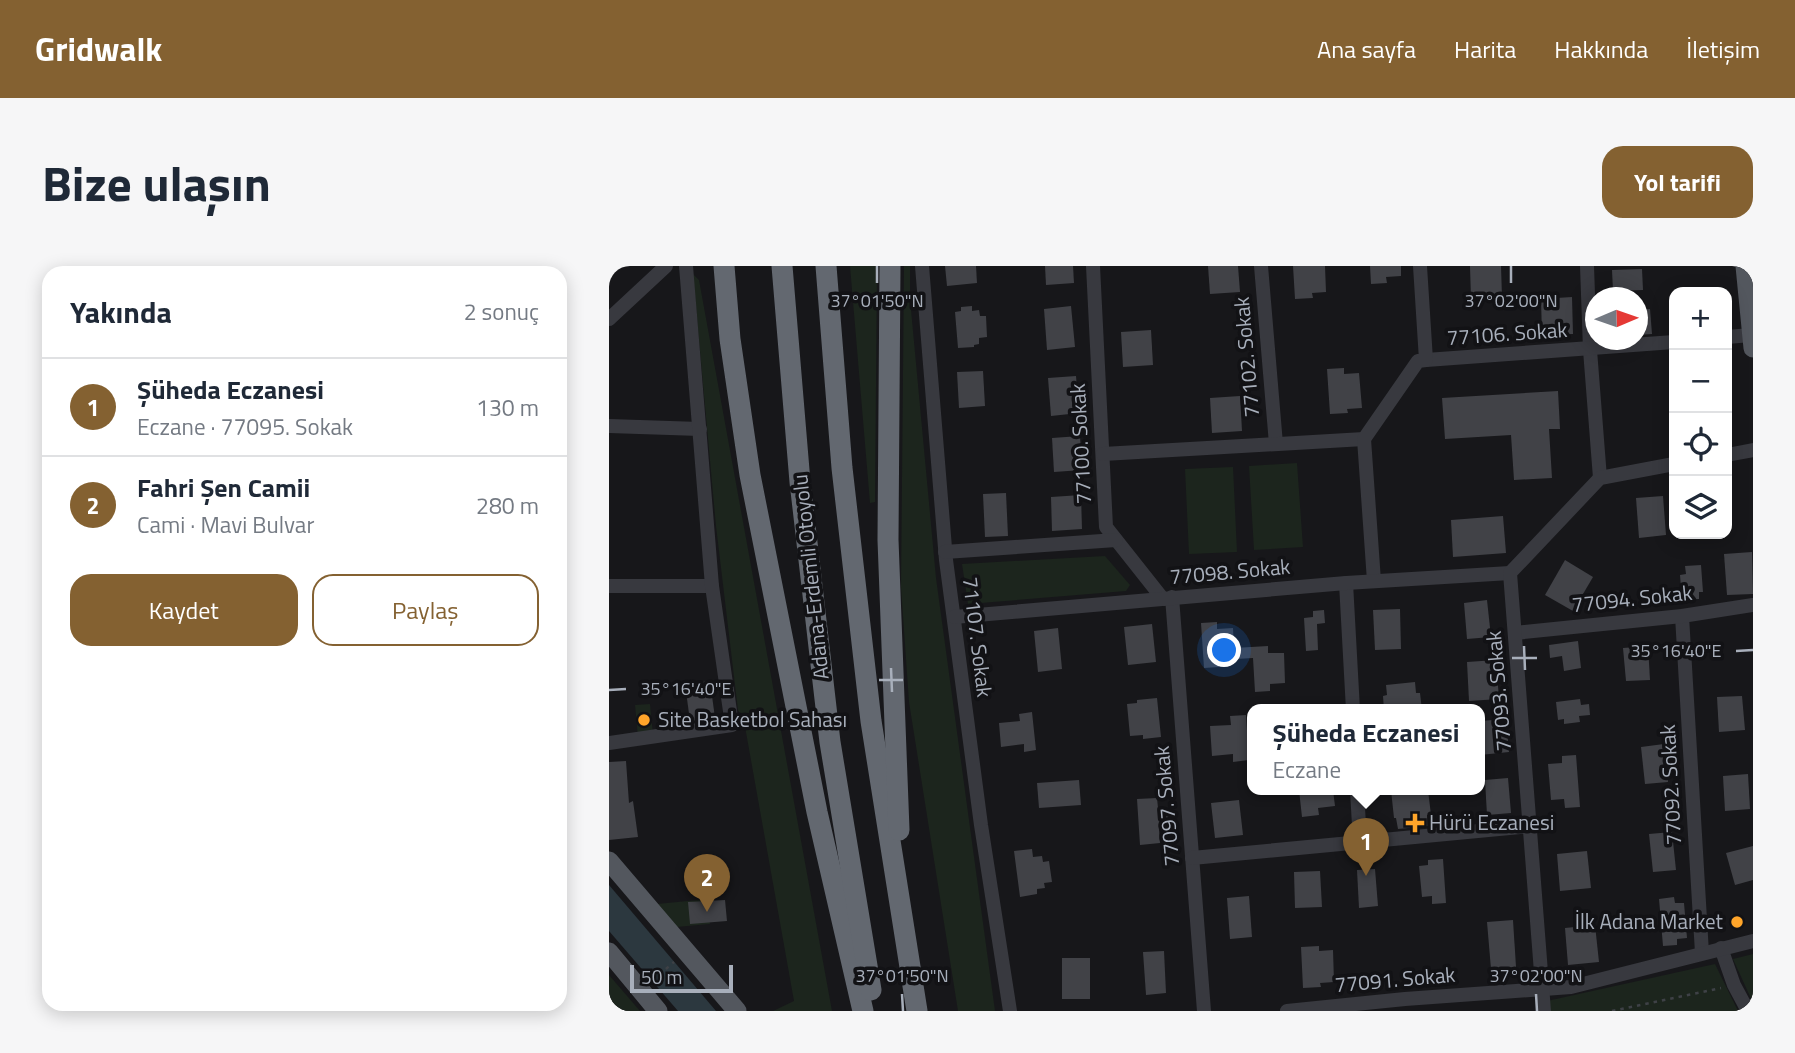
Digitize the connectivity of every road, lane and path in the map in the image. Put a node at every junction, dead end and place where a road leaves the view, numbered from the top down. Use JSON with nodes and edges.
{"nodes":[{"id":1,"x":666,"y":266,"type":"edge"},
{"id":2,"x":686,"y":266,"type":"edge"},
{"id":3,"x":723,"y":266,"type":"edge"},
{"id":4,"x":782,"y":266,"type":"edge"},
{"id":5,"x":826,"y":266,"type":"edge"},
{"id":6,"x":890,"y":266,"type":"edge"},
{"id":7,"x":922,"y":266,"type":"edge"},
{"id":8,"x":1093,"y":266,"type":"edge"},
{"id":9,"x":1261,"y":266,"type":"edge"},
{"id":10,"x":1420,"y":266,"type":"edge"},
{"id":11,"x":1587,"y":266,"type":"edge"},
{"id":12,"x":1745,"y":266,"type":"edge"},
{"id":13,"x":1588,"y":287,"type":"edge"},
{"id":14,"x":609,"y":319,"type":"edge"},
{"id":15,"x":1732,"y":338,"type":"edge"},
{"id":16,"x":1669,"y":342,"type":"edge"},
{"id":17,"x":1752,"y":342,"type":"edge"},
{"id":18,"x":1648,"y":344,"type":"edge"},
{"id":19,"x":1590,"y":350,"type":"joint"},
{"id":20,"x":1426,"y":360,"type":"junction"},
{"id":21,"x":609,"y":426,"type":"edge"},
{"id":22,"x":700,"y":429,"type":"junction"},
{"id":23,"x":1364,"y":439,"type":"junction"},
{"id":24,"x":1276,"y":444,"type":"junction"},
{"id":25,"x":1753,"y":450,"type":"edge"},
{"id":26,"x":1103,"y":454,"type":"junction"},
{"id":27,"x":1732,"y":454,"type":"edge"},
{"id":28,"x":1669,"y":465,"type":"edge"},
{"id":29,"x":1600,"y":478,"type":"junction"},
{"id":30,"x":1117,"y":540,"type":"junction"},
{"id":31,"x":945,"y":552,"type":"junction"},
{"id":32,"x":1510,"y":573,"type":"junction"},
{"id":33,"x":1374,"y":581,"type":"junction"},
{"id":34,"x":1346,"y":583,"type":"junction"},
{"id":35,"x":609,"y":586,"type":"edge"},
{"id":36,"x":712,"y":586,"type":"junction"},
{"id":37,"x":1168,"y":598,"type":"junction"},
{"id":38,"x":1753,"y":605,"type":"edge"},
{"id":39,"x":1682,"y":615,"type":"junction"},
{"id":40,"x":954,"y":617,"type":"junction"},
{"id":41,"x":1515,"y":633,"type":"junction"},
{"id":42,"x":1353,"y":704,"type":"edge"},
{"id":43,"x":609,"y":743,"type":"edge"},
{"id":44,"x":1357,"y":795,"type":"edge"},
{"id":45,"x":1531,"y":826,"type":"junction"},
{"id":46,"x":1360,"y":843,"type":"junction"},
{"id":47,"x":1192,"y":858,"type":"junction"},
{"id":48,"x":609,"y":861,"type":"edge"},
{"id":49,"x":902,"y":923,"type":"junction"},
{"id":50,"x":1753,"y":941,"type":"edge"},
{"id":51,"x":1721,"y":948,"type":"junction"},
{"id":52,"x":609,"y":952,"type":"edge"},
{"id":53,"x":1702,"y":953,"type":"junction"},
{"id":54,"x":680,"y":957,"type":"dead end"},
{"id":55,"x":647,"y":984,"type":"dead end"},
{"id":56,"x":1734,"y":985,"type":"junction"},
{"id":57,"x":1542,"y":989,"type":"junction"},
{"id":58,"x":1406,"y":1005,"type":"edge"},
{"id":59,"x":659,"y":1011,"type":"edge"},
{"id":60,"x":737,"y":1011,"type":"edge"},
{"id":61,"x":863,"y":1011,"type":"edge"},
{"id":62,"x":874,"y":1011,"type":"edge"},
{"id":63,"x":917,"y":1011,"type":"edge"},
{"id":64,"x":1010,"y":1011,"type":"edge"},
{"id":65,"x":1204,"y":1011,"type":"edge"},
{"id":66,"x":1287,"y":1011,"type":"edge"},
{"id":67,"x":1544,"y":1011,"type":"edge"},
{"id":68,"x":1612,"y":1011,"type":"edge"},
{"id":69,"x":1748,"y":1011,"type":"edge"}],
"edges":[{"from":1,"to":14,"type":"street"},
{"from":2,"to":22,"type":"street"},
{"from":3,"to":61,"type":"highway"},
{"from":4,"to":62,"type":"highway","name":"Adana-Erdemli Otoyolu"},
{"from":5,"to":49,"type":"highway","name":"Adana-Erdemli Otoyolu"},
{"from":6,"to":49,"type":"highway"},
{"from":7,"to":31,"type":"street","name":"71107. Sokak"},
{"from":8,"to":26,"type":"street","name":"77100. Sokak"},
{"from":9,"to":24,"type":"street","name":"77102. Sokak"},
{"from":10,"to":20,"type":"street"},
{"from":11,"to":13,"type":"street"},
{"from":12,"to":17,"type":"main road"},
{"from":15,"to":17,"type":"street"},
{"from":16,"to":18,"type":"street","name":"77106. Sokak"},
{"from":19,"to":20,"type":"street","name":"77106. Sokak"},
{"from":19,"to":29,"type":"street"},
{"from":20,"to":23,"type":"street"},
{"from":21,"to":22,"type":"street"},
{"from":22,"to":36,"type":"street"},
{"from":23,"to":24,"type":"street"},
{"from":23,"to":33,"type":"street"},
{"from":24,"to":26,"type":"street"},
{"from":25,"to":27,"type":"street"},
{"from":26,"to":30,"type":"street","name":"77100. Sokak"},
{"from":28,"to":29,"type":"street"},
{"from":29,"to":32,"type":"street"},
{"from":30,"to":31,"type":"street"},
{"from":30,"to":37,"type":"street","name":"77100. Sokak"},
{"from":31,"to":40,"type":"street","name":"71107. Sokak"},
{"from":32,"to":33,"type":"street","name":"77098. Sokak"},
{"from":32,"to":41,"type":"street","name":"77093. Sokak"},
{"from":33,"to":34,"type":"street","name":"77098. Sokak"},
{"from":34,"to":37,"type":"street","name":"77098. Sokak"},
{"from":34,"to":42,"type":"street"},
{"from":35,"to":36,"type":"street"},
{"from":36,"to":43,"type":"street"},
{"from":37,"to":40,"type":"street","name":"77098. Sokak"},
{"from":37,"to":47,"type":"street","name":"77097. Sokak"},
{"from":38,"to":39,"type":"street","name":"77094. Sokak"},
{"from":39,"to":41,"type":"street","name":"77094. Sokak"},
{"from":39,"to":53,"type":"street","name":"77092. Sokak"},
{"from":40,"to":64,"type":"street","name":"71107. Sokak"},
{"from":41,"to":45,"type":"street","name":"77093. Sokak"},
{"from":44,"to":46,"type":"street"},
{"from":45,"to":46,"type":"street"},
{"from":45,"to":57,"type":"street","name":"77093. Sokak"},
{"from":46,"to":47,"type":"street"},
{"from":47,"to":65,"type":"street","name":"77097. Sokak"},
{"from":48,"to":60,"type":"main road"},
{"from":49,"to":63,"type":"highway","name":"Adana-Erdemli Otoyolu"},
{"from":50,"to":51,"type":"street","name":"77091. Sokak"},
{"from":51,"to":53,"type":"street","name":"77091. Sokak"},
{"from":51,"to":56,"type":"street"},
{"from":52,"to":59,"type":"main road"},
{"from":53,"to":57,"type":"street","name":"77091. Sokak"},
{"from":54,"to":55,"type":"path"},
{"from":56,"to":68,"type":"path"},
{"from":56,"to":69,"type":"street"},
{"from":57,"to":58,"type":"street","name":"77091. Sokak"},
{"from":57,"to":67,"type":"street","name":"77093. Sokak"},
{"from":58,"to":66,"type":"street","name":"77091. Sokak"}]}
